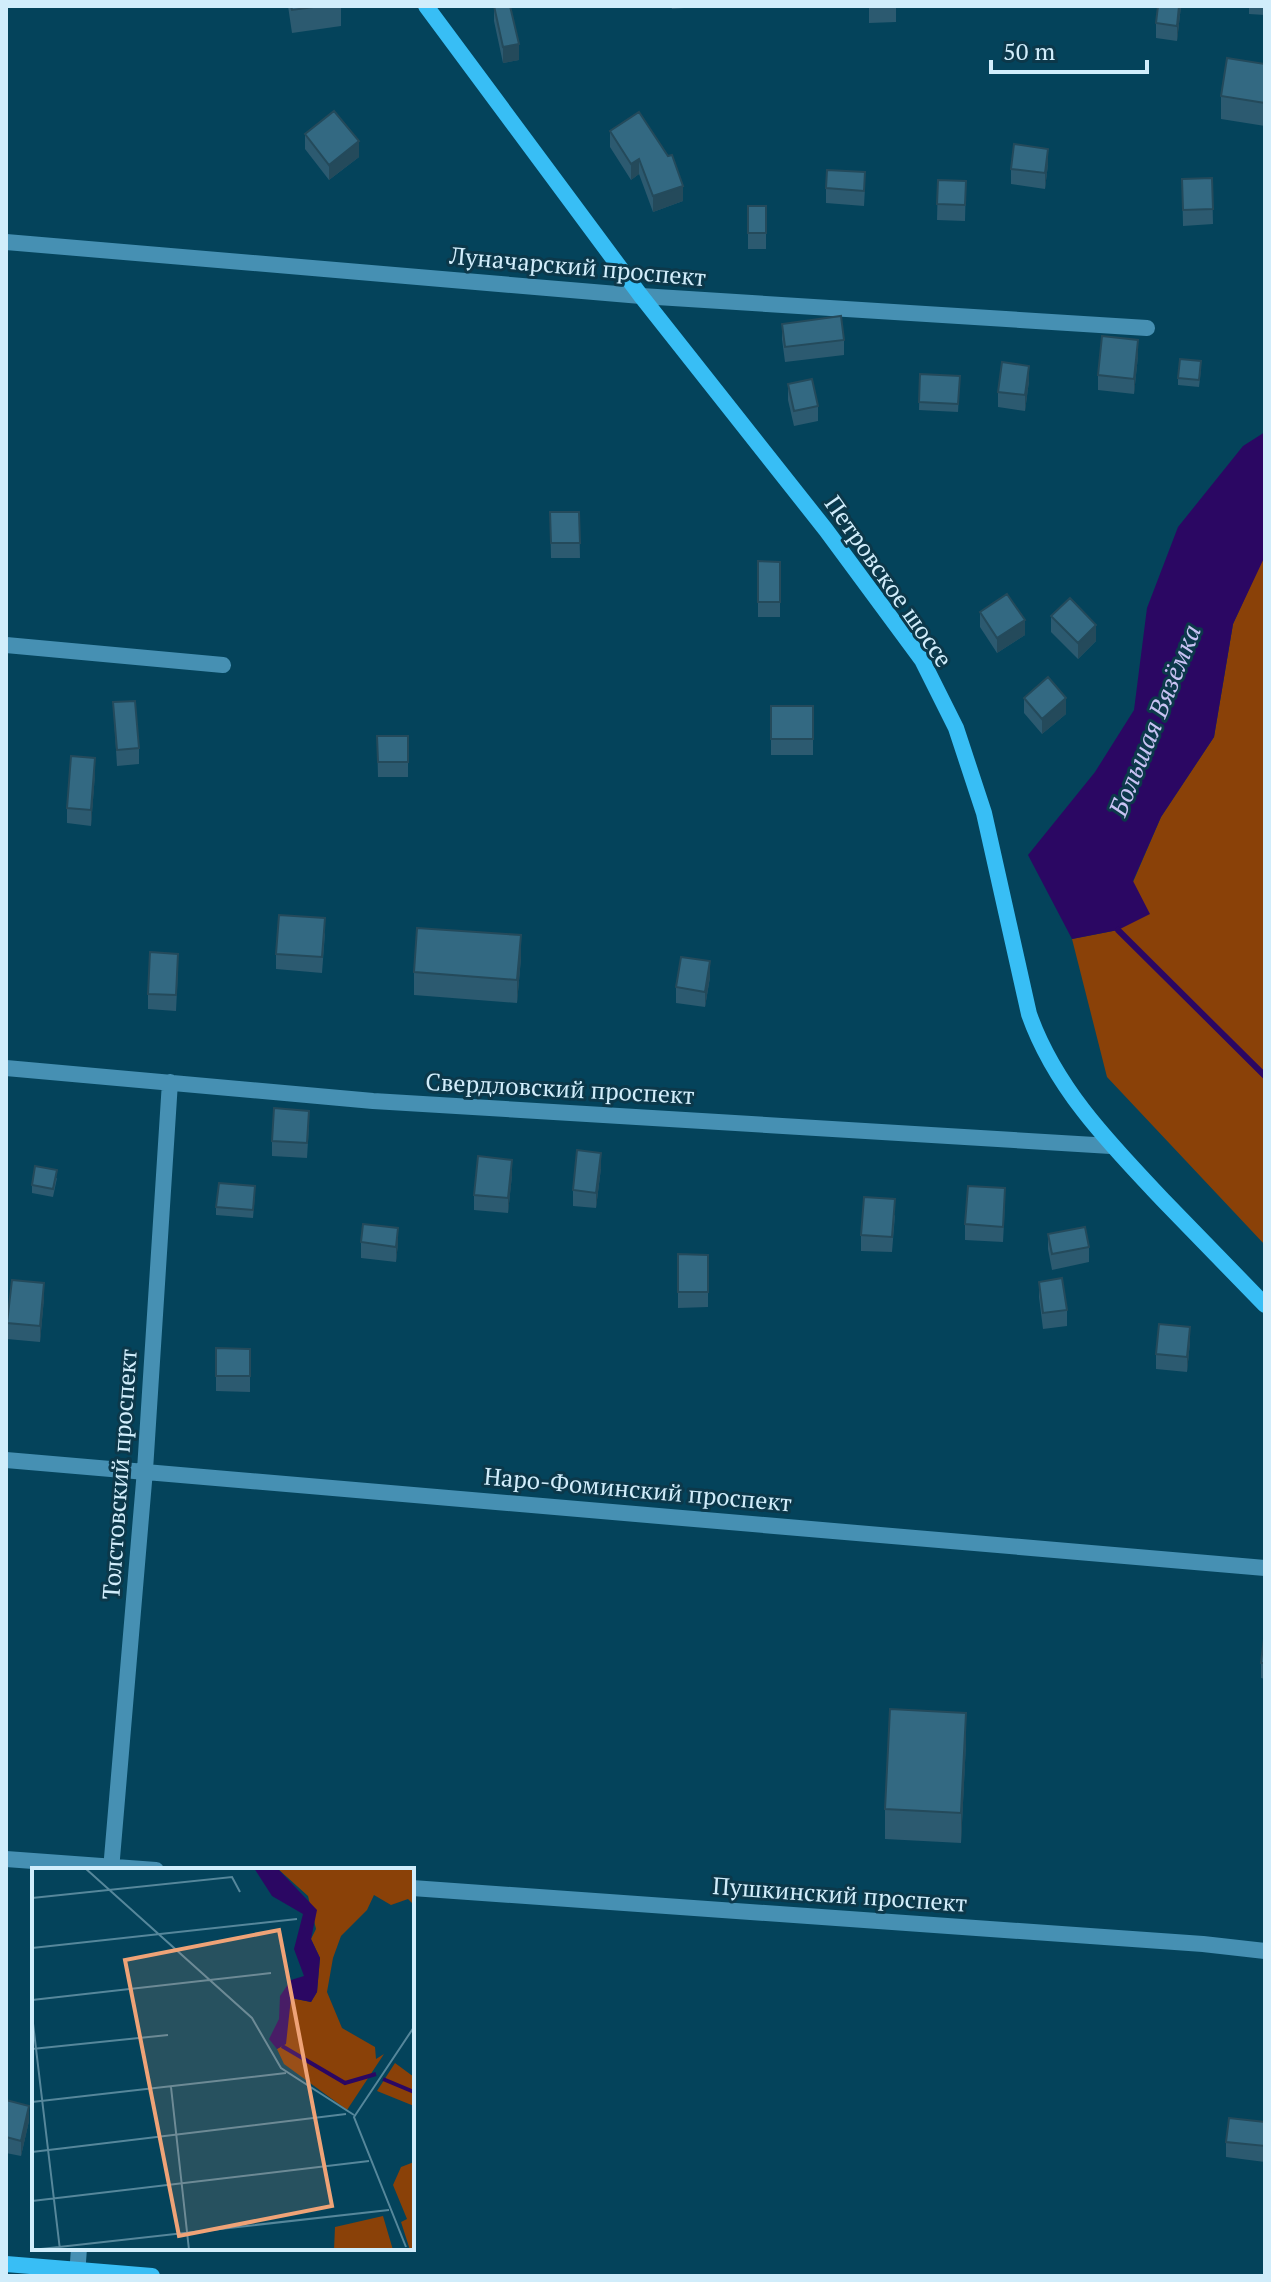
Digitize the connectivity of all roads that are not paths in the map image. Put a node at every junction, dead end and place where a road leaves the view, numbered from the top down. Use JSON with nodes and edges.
{"nodes":[{"id":1,"x":426,"y":6,"type":"edge"},
{"id":2,"x":6,"y":242,"type":"edge"},
{"id":3,"x":641,"y":296,"type":"junction"},
{"id":4,"x":1147,"y":328,"type":"dead end"},
{"id":5,"x":6,"y":645,"type":"edge"},
{"id":6,"x":223,"y":665,"type":"dead end"},
{"id":7,"x":6,"y":1068,"type":"edge"},
{"id":8,"x":170,"y":1082,"type":"junction"},
{"id":9,"x":1111,"y":1146,"type":"junction"},
{"id":10,"x":1265,"y":1305,"type":"edge"},
{"id":11,"x":6,"y":1460,"type":"edge"},
{"id":12,"x":145,"y":1470,"type":"junction"},
{"id":13,"x":1265,"y":1568,"type":"edge"},
{"id":14,"x":6,"y":1859,"type":"edge"},
{"id":15,"x":111,"y":1868,"type":"edge"},
{"id":16,"x":414,"y":1888,"type":"edge"},
{"id":17,"x":1265,"y":1951,"type":"edge"},
{"id":18,"x":79,"y":2250,"type":"edge"},
{"id":19,"x":6,"y":2264,"type":"edge"},
{"id":20,"x":77,"y":2273,"type":"edge"},
{"id":21,"x":152,"y":2276,"type":"edge"}],
"edges":[{"from":1,"to":3,"type":"street","name":"Петровское шоссе"},
{"from":2,"to":3,"type":"street","name":"Луначарский проспект"},
{"from":3,"to":4,"type":"street","name":"Луначарский проспект"},
{"from":3,"to":9,"type":"street","name":"Петровское шоссе"},
{"from":5,"to":6,"type":"street"},
{"from":7,"to":8,"type":"street","name":"Свердловский проспект"},
{"from":8,"to":9,"type":"street","name":"Свердловский проспект"},
{"from":8,"to":12,"type":"street","name":"Толстовский проспект"},
{"from":9,"to":10,"type":"street","name":"Петровское шоссе"},
{"from":11,"to":12,"type":"street","name":"Наро-Фоминский проспект"},
{"from":12,"to":13,"type":"street","name":"Наро-Фоминский проспект"},
{"from":12,"to":15,"type":"street","name":"Толстовский проспект"},
{"from":14,"to":15,"type":"street"},
{"from":16,"to":17,"type":"street","name":"Пушкинский проспект"},
{"from":18,"to":20,"type":"street"},
{"from":19,"to":20,"type":"street"},
{"from":20,"to":21,"type":"street"}]}
